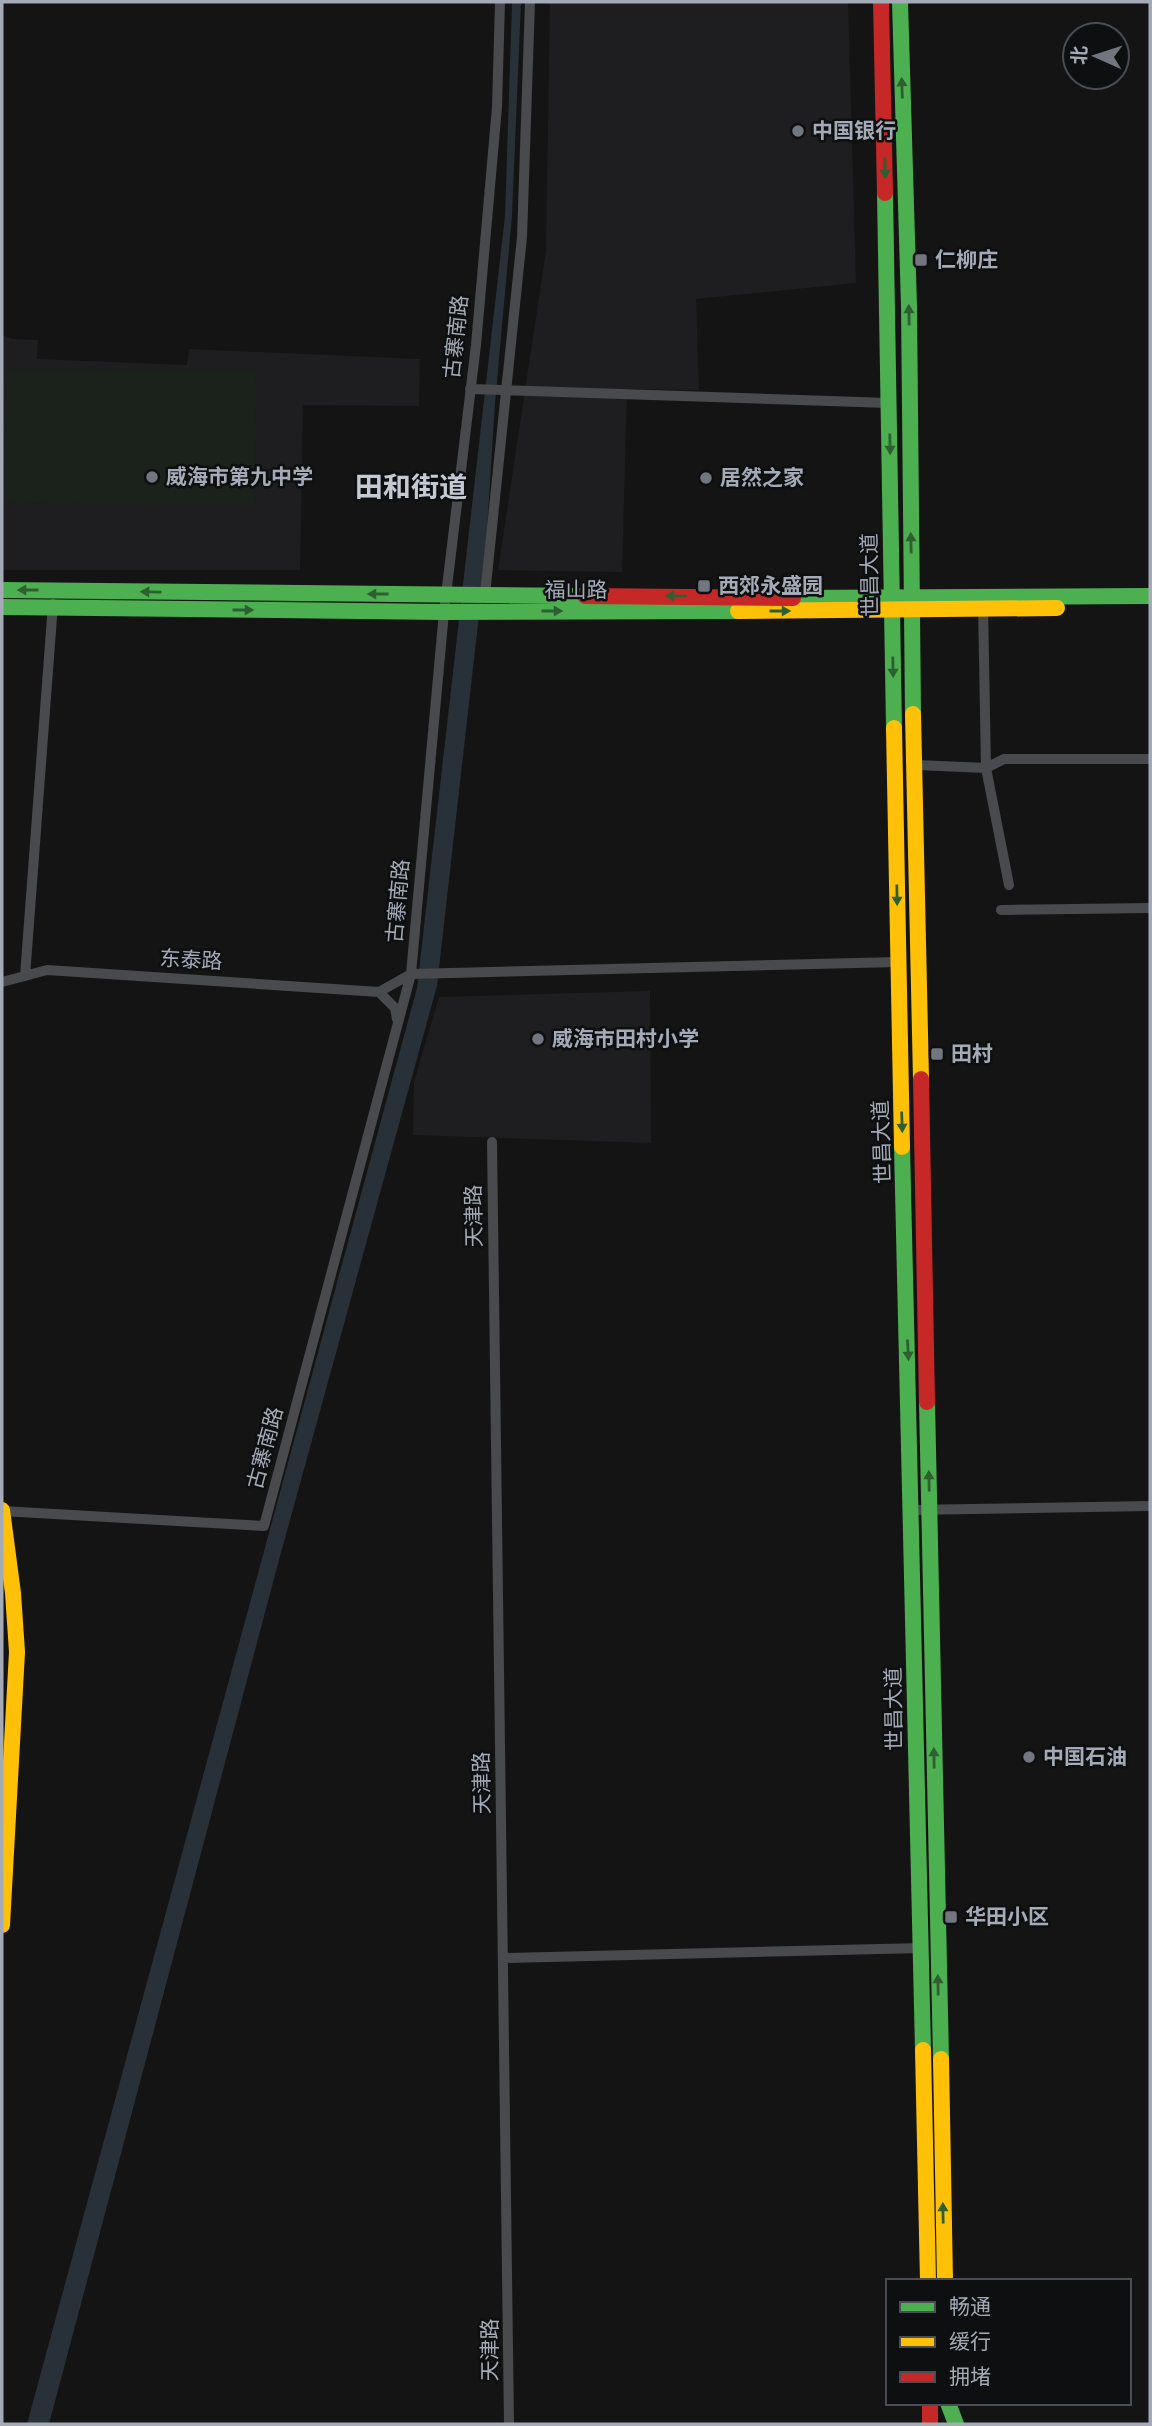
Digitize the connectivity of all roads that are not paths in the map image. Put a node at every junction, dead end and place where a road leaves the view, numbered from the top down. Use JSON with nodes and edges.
{"nodes":[{"id":1,"x":500,"y":2,"type":"edge"},
{"id":2,"x":530,"y":2,"type":"edge"},
{"id":3,"x":881,"y":2,"type":"edge"},
{"id":4,"x":900,"y":2,"type":"edge"},
{"id":5,"x":475,"y":390,"type":"junction"},
{"id":6,"x":502,"y":391,"type":"junction"},
{"id":7,"x":889,"y":403,"type":"junction"},
{"id":8,"x":2,"y":590,"type":"edge"},
{"id":9,"x":54,"y":590,"type":"junction"},
{"id":10,"x":450,"y":594,"type":"junction"},
{"id":11,"x":1150,"y":596,"type":"edge"},
{"id":12,"x":484,"y":603,"type":"junction"},
{"id":13,"x":983,"y":603,"type":"junction"},
{"id":14,"x":892,"y":605,"type":"junction"},
{"id":15,"x":912,"y":605,"type":"junction"},
{"id":16,"x":1150,"y":606,"type":"edge"},
{"id":17,"x":2,"y":607,"type":"edge"},
{"id":18,"x":52,"y":607,"type":"junction"},
{"id":19,"x":448,"y":612,"type":"junction"},
{"id":20,"x":1150,"y":759,"type":"edge"},
{"id":21,"x":916,"y":765,"type":"junction"},
{"id":22,"x":986,"y":768,"type":"junction"},
{"id":23,"x":1009,"y":885,"type":"dead end"},
{"id":24,"x":1150,"y":908,"type":"edge"},
{"id":25,"x":1001,"y":910,"type":"dead end"},
{"id":26,"x":898,"y":962,"type":"junction"},
{"id":27,"x":414,"y":974,"type":"junction"},
{"id":28,"x":25,"y":975,"type":"junction"},
{"id":29,"x":2,"y":982,"type":"edge"},
{"id":30,"x":379,"y":992,"type":"junction"},
{"id":31,"x":398,"y":1022,"type":"junction"},
{"id":32,"x":492,"y":1142,"type":"dead end"},
{"id":33,"x":1150,"y":1506,"type":"edge"},
{"id":34,"x":911,"y":1510,"type":"junction"},
{"id":35,"x":930,"y":1510,"type":"junction"},
{"id":36,"x":2,"y":1511,"type":"edge"},
{"id":37,"x":2,"y":1925,"type":"edge"},
{"id":38,"x":930,"y":1948,"type":"junction"},
{"id":39,"x":503,"y":1958,"type":"junction"},
{"id":40,"x":928,"y":2279,"type":"edge"},
{"id":41,"x":945,"y":2279,"type":"edge"},
{"id":42,"x":930,"y":2405,"type":"edge"},
{"id":43,"x":930,"y":2405,"type":"edge"},
{"id":44,"x":948,"y":2405,"type":"edge"},
{"id":45,"x":949,"y":2405,"type":"edge"},
{"id":46,"x":509,"y":2424,"type":"edge"},
{"id":47,"x":925,"y":2424,"type":"edge"},
{"id":48,"x":930,"y":2424,"type":"edge"},
{"id":49,"x":948,"y":2424,"type":"edge"},
{"id":50,"x":956,"y":2424,"type":"edge"}],
"edges":[{"from":1,"to":5,"type":"street","name":"古寨南路"},
{"from":2,"to":6,"type":"street"},
{"from":3,"to":7,"type":"main road","name":"世昌大道","one_way":true},
{"from":15,"to":4,"type":"main road","name":"世昌大道","one_way":true},
{"from":5,"to":6,"type":"street"},
{"from":5,"to":10,"type":"street","name":"古寨南路"},
{"from":6,"to":7,"type":"street"},
{"from":6,"to":12,"type":"street"},
{"from":7,"to":14,"type":"main road","name":"世昌大道","one_way":true},
{"from":9,"to":8,"type":"main road","one_way":true},
{"from":10,"to":9,"type":"main road","one_way":true},
{"from":9,"to":18,"type":"street"},
{"from":10,"to":12,"type":"main road"},
{"from":10,"to":19,"type":"street","name":"古寨南路"},
{"from":11,"to":13,"type":"main road"},
{"from":12,"to":14,"type":"main road"},
{"from":12,"to":19,"type":"main road"},
{"from":13,"to":15,"type":"main road"},
{"from":13,"to":16,"type":"main road"},
{"from":13,"to":22,"type":"street"},
{"from":14,"to":15,"type":"main road"},
{"from":14,"to":26,"type":"main road","name":"世昌大道","one_way":true},
{"from":15,"to":21,"type":"main road","name":"世昌大道"},
{"from":17,"to":18,"type":"main road"},
{"from":18,"to":19,"type":"main road","one_way":true},
{"from":18,"to":28,"type":"street"},
{"from":19,"to":27,"type":"street","name":"古寨南路"},
{"from":20,"to":22,"type":"street"},
{"from":21,"to":22,"type":"street"},
{"from":35,"to":21,"type":"main road","name":"世昌大道","one_way":true},
{"from":22,"to":23,"type":"street"},
{"from":24,"to":25,"type":"street"},
{"from":26,"to":27,"type":"street"},
{"from":26,"to":34,"type":"main road","name":"世昌大道","one_way":true},
{"from":27,"to":30,"type":"street"},
{"from":27,"to":31,"type":"street","name":"古寨南路"},
{"from":28,"to":29,"type":"street","name":"东泰路"},
{"from":28,"to":30,"type":"street","name":"东泰路"},
{"from":30,"to":31,"type":"street"},
{"from":31,"to":36,"type":"street","name":"古寨南路"},
{"from":32,"to":39,"type":"street","name":"天津路"},
{"from":33,"to":35,"type":"street"},
{"from":34,"to":35,"type":"street"},
{"from":34,"to":38,"type":"main road","name":"世昌大道"},
{"from":38,"to":35,"type":"main road","name":"世昌大道","one_way":true},
{"from":36,"to":37,"type":"main road"},
{"from":38,"to":39,"type":"street"},
{"from":38,"to":40,"type":"main road","name":"世昌大道"},
{"from":41,"to":38,"type":"main road","name":"世昌大道","one_way":true},
{"from":39,"to":46,"type":"street","name":"天津路"},
{"from":42,"to":47,"type":"main road"},
{"from":43,"to":48,"type":"main road"},
{"from":44,"to":49,"type":"main road"},
{"from":45,"to":50,"type":"main road"}]}
